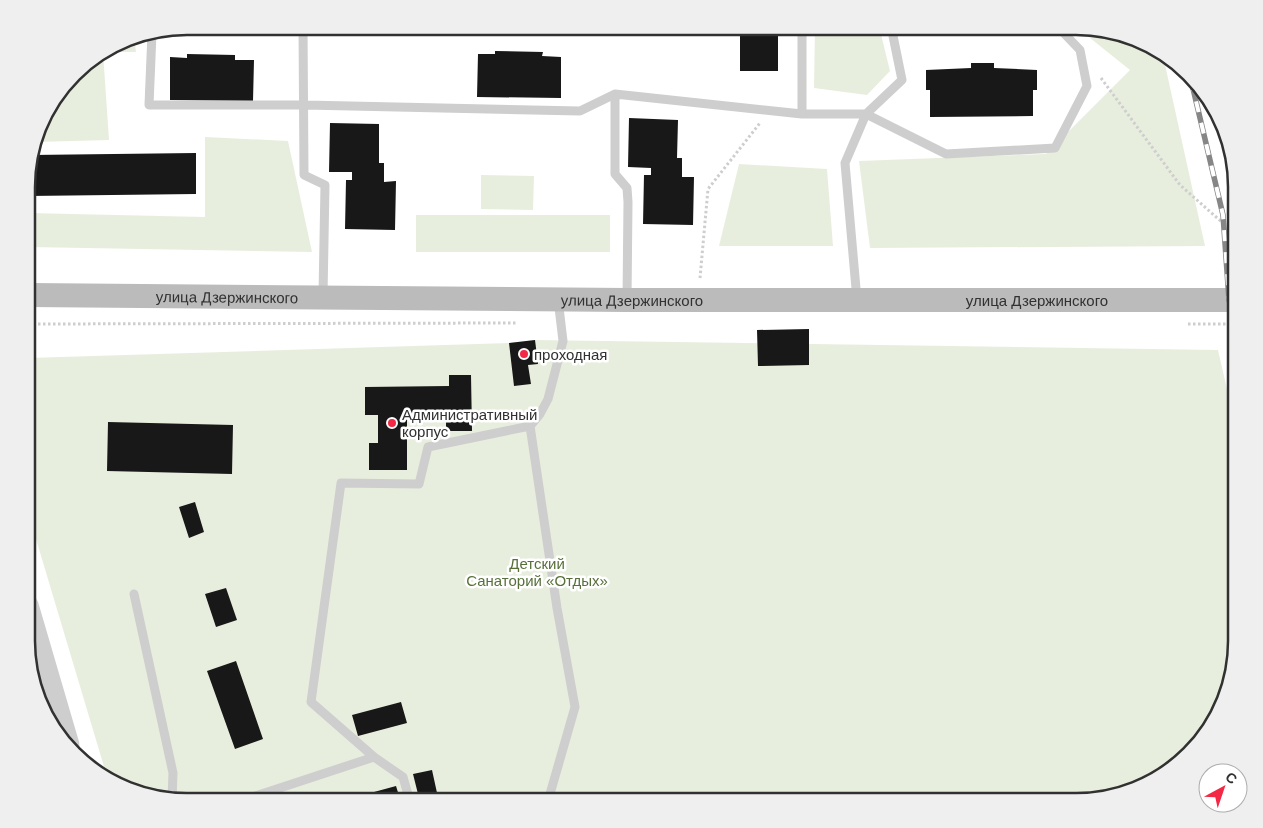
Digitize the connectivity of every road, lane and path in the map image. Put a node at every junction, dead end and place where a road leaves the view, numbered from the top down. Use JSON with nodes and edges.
{"nodes":[{"id":1,"x":303,"y":35,"type":"edge"},
{"id":2,"x":802,"y":35,"type":"edge"},
{"id":3,"x":893,"y":35,"type":"edge"},
{"id":4,"x":1066,"y":35,"type":"edge"},
{"id":5,"x":152,"y":39,"type":"edge"},
{"id":6,"x":1080,"y":50,"type":"junction"},
{"id":7,"x":615,"y":94,"type":"junction"},
{"id":8,"x":305,"y":105,"type":"junction"},
{"id":9,"x":770,"y":110,"type":"junction"},
{"id":10,"x":802,"y":114,"type":"junction"},
{"id":11,"x":866,"y":114,"type":"junction"},
{"id":12,"x":1228,"y":224,"type":"edge"},
{"id":13,"x":699,"y":282,"type":"dead end"},
{"id":14,"x":35,"y":295,"type":"edge"},
{"id":15,"x":323,"y":298,"type":"junction"},
{"id":16,"x":558,"y":299,"type":"junction"},
{"id":17,"x":627,"y":300,"type":"junction"},
{"id":18,"x":857,"y":300,"type":"junction"},
{"id":19,"x":1228,"y":300,"type":"edge"},
{"id":20,"x":530,"y":426,"type":"junction"},
{"id":21,"x":134,"y":594,"type":"dead end"},
{"id":22,"x":35,"y":629,"type":"edge"},
{"id":23,"x":66,"y":734,"type":"edge"},
{"id":24,"x":374,"y":757,"type":"junction"},
{"id":25,"x":172,"y":792,"type":"edge"},
{"id":26,"x":264,"y":793,"type":"edge"},
{"id":27,"x":407,"y":793,"type":"edge"},
{"id":28,"x":550,"y":793,"type":"edge"}],
"edges":[{"from":1,"to":8,"type":"lane"},
{"from":2,"to":10,"type":"lane"},
{"from":3,"to":11,"type":"lane"},
{"from":4,"to":6,"type":"lane"},
{"from":5,"to":8,"type":"lane"},
{"from":6,"to":11,"type":"lane"},
{"from":6,"to":12,"type":"path"},
{"from":7,"to":8,"type":"lane"},
{"from":7,"to":9,"type":"lane"},
{"from":7,"to":17,"type":"lane"},
{"from":8,"to":15,"type":"lane"},
{"from":9,"to":10,"type":"lane"},
{"from":9,"to":13,"type":"path"},
{"from":10,"to":11,"type":"lane"},
{"from":11,"to":18,"type":"lane"},
{"from":14,"to":15,"type":"main road","name":"улица Дзержинского"},
{"from":15,"to":16,"type":"main road","name":"улица Дзержинского"},
{"from":16,"to":17,"type":"main road","name":"улица Дзержинского"},
{"from":16,"to":20,"type":"lane"},
{"from":17,"to":18,"type":"main road","name":"улица Дзержинского"},
{"from":18,"to":19,"type":"main road","name":"улица Дзержинского"},
{"from":20,"to":24,"type":"lane"},
{"from":20,"to":28,"type":"lane"},
{"from":21,"to":25,"type":"lane"},
{"from":22,"to":23,"type":"street"},
{"from":24,"to":26,"type":"lane"},
{"from":24,"to":27,"type":"lane"}]}
